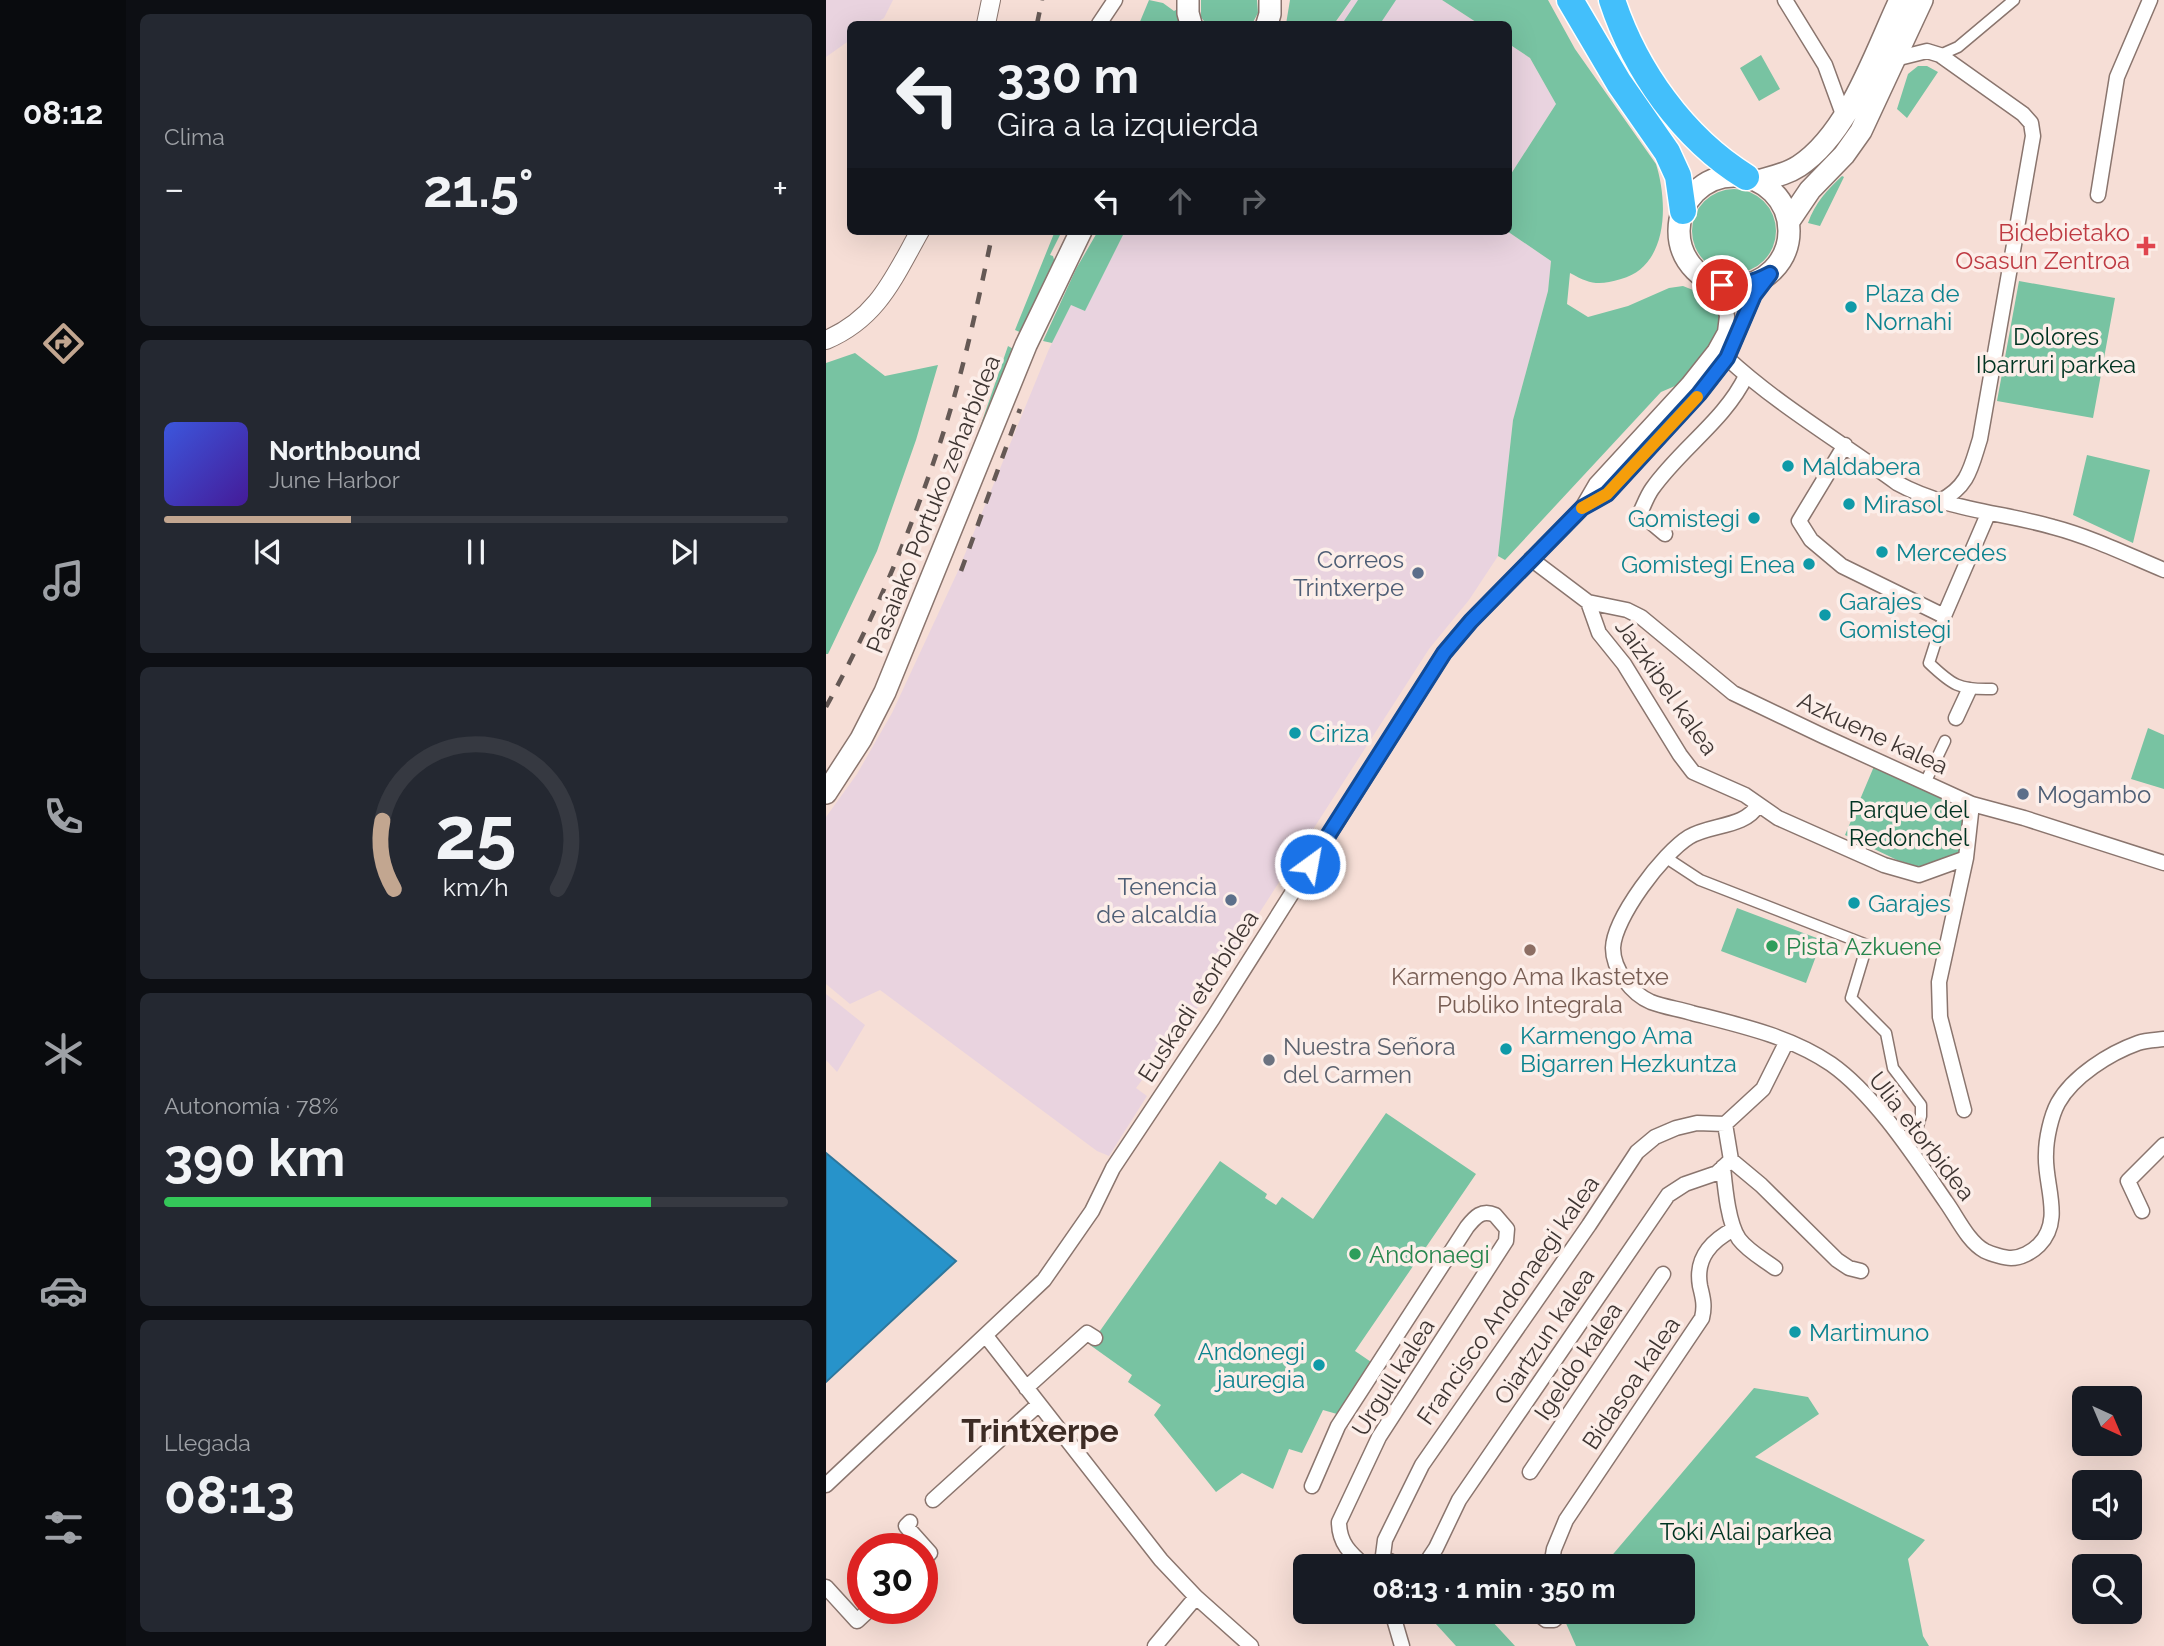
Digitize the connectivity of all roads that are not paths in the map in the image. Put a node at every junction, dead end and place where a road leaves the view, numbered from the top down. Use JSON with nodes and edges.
{"nodes":[{"id":1,"x":991,"y":0,"type":"edge"},
{"id":2,"x":1115,"y":0,"type":"edge"},
{"id":3,"x":1188,"y":0,"type":"edge"},
{"id":4,"x":1570,"y":0,"type":"edge"},
{"id":5,"x":1612,"y":0,"type":"edge"},
{"id":6,"x":1785,"y":0,"type":"edge"},
{"id":7,"x":1900,"y":0,"type":"edge"},
{"id":8,"x":1922,"y":0,"type":"edge"},
{"id":9,"x":2014,"y":0,"type":"edge"},
{"id":10,"x":2150,"y":0,"type":"edge"},
{"id":11,"x":1271,"y":1,"type":"edge"},
{"id":12,"x":2164,"y":7,"type":"edge"},
{"id":13,"x":987,"y":21,"type":"edge"},
{"id":14,"x":1101,"y":21,"type":"edge"},
{"id":15,"x":1190,"y":21,"type":"edge"},
{"id":16,"x":1268,"y":21,"type":"edge"},
{"id":17,"x":1940,"y":55,"type":"junction"},
{"id":18,"x":1895,"y":59,"type":"junction"},
{"id":19,"x":1844,"y":117,"type":"junction"},
{"id":20,"x":1752,"y":179,"type":"junction"},
{"id":21,"x":2098,"y":195,"type":"dead end"},
{"id":22,"x":1683,"y":211,"type":"junction"},
{"id":23,"x":1789,"y":222,"type":"junction"},
{"id":24,"x":918,"y":235,"type":"edge"},
{"id":25,"x":1079,"y":235,"type":"edge"},
{"id":26,"x":1770,"y":274,"type":"junction"},
{"id":27,"x":1706,"y":279,"type":"junction"},
{"id":28,"x":826,"y":340,"type":"edge"},
{"id":29,"x":1727,"y":358,"type":"junction"},
{"id":30,"x":1746,"y":376,"type":"junction"},
{"id":31,"x":1845,"y":445,"type":"junction"},
{"id":32,"x":1940,"y":501,"type":"junction"},
{"id":33,"x":1582,"y":508,"type":"junction"},
{"id":34,"x":1988,"y":514,"type":"junction"},
{"id":35,"x":1665,"y":534,"type":"dead end"},
{"id":36,"x":1531,"y":559,"type":"junction"},
{"id":37,"x":2164,"y":570,"type":"edge"},
{"id":38,"x":1588,"y":602,"type":"junction"},
{"id":39,"x":1627,"y":610,"type":"junction"},
{"id":40,"x":1944,"y":616,"type":"junction"},
{"id":41,"x":1599,"y":633,"type":"junction"},
{"id":42,"x":1992,"y":689,"type":"dead end"},
{"id":43,"x":1969,"y":690,"type":"junction"},
{"id":44,"x":1956,"y":718,"type":"dead end"},
{"id":45,"x":1945,"y":741,"type":"dead end"},
{"id":46,"x":1925,"y":783,"type":"junction"},
{"id":47,"x":826,"y":793,"type":"edge"},
{"id":48,"x":1972,"y":804,"type":"junction"},
{"id":49,"x":1758,"y":805,"type":"junction"},
{"id":50,"x":1665,"y":857,"type":"junction"},
{"id":51,"x":1966,"y":858,"type":"junction"},
{"id":52,"x":2164,"y":863,"type":"edge"},
{"id":53,"x":2164,"y":1039,"type":"edge"},
{"id":54,"x":1787,"y":1041,"type":"junction"},
{"id":55,"x":1964,"y":1110,"type":"dead end"},
{"id":56,"x":1725,"y":1125,"type":"junction"},
{"id":57,"x":2164,"y":1145,"type":"edge"},
{"id":58,"x":1907,"y":1147,"type":"junction"},
{"id":59,"x":1727,"y":1164,"type":"junction"},
{"id":60,"x":2141,"y":1211,"type":"dead end"},
{"id":61,"x":1734,"y":1229,"type":"junction"},
{"id":62,"x":1775,"y":1268,"type":"dead end"},
{"id":63,"x":1861,"y":1271,"type":"dead end"},
{"id":64,"x":1663,"y":1274,"type":"dead end"},
{"id":65,"x":986,"y":1336,"type":"junction"},
{"id":66,"x":1095,"y":1338,"type":"dead end"},
{"id":67,"x":1026,"y":1388,"type":"junction"},
{"id":68,"x":1039,"y":1404,"type":"junction"},
{"id":69,"x":1530,"y":1472,"type":"dead end"},
{"id":70,"x":826,"y":1485,"type":"edge"},
{"id":71,"x":1312,"y":1486,"type":"dead end"},
{"id":72,"x":933,"y":1500,"type":"dead end"},
{"id":73,"x":910,"y":1522,"type":"dead end"},
{"id":74,"x":911,"y":1533,"type":"edge"},
{"id":75,"x":1352,"y":1554,"type":"edge"},
{"id":76,"x":1382,"y":1554,"type":"edge"},
{"id":77,"x":1432,"y":1554,"type":"edge"},
{"id":78,"x":1554,"y":1554,"type":"edge"},
{"id":79,"x":826,"y":1587,"type":"edge"},
{"id":80,"x":1196,"y":1597,"type":"junction"},
{"id":81,"x":847,"y":1610,"type":"edge"},
{"id":82,"x":1395,"y":1624,"type":"edge"},
{"id":83,"x":1400,"y":1641,"type":"edge"},
{"id":84,"x":1155,"y":1646,"type":"edge"},
{"id":85,"x":1251,"y":1646,"type":"edge"}],
"edges":[{"from":1,"to":13,"type":"street"},
{"from":2,"to":14,"type":"street"},
{"from":3,"to":15,"type":"main road"},
{"from":4,"to":22,"type":"highway"},
{"from":5,"to":20,"type":"highway"},
{"from":6,"to":19,"type":"street"},
{"from":7,"to":19,"type":"main road"},
{"from":8,"to":18,"type":"main road"},
{"from":9,"to":17,"type":"street"},
{"from":10,"to":12,"type":"street"},
{"from":10,"to":21,"type":"street"},
{"from":11,"to":16,"type":"main road"},
{"from":17,"to":18,"type":"street"},
{"from":17,"to":32,"type":"street"},
{"from":18,"to":23,"type":"main road"},
{"from":19,"to":20,"type":"main road"},
{"from":20,"to":22,"type":"main road"},
{"from":20,"to":23,"type":"main road"},
{"from":22,"to":27,"type":"main road"},
{"from":23,"to":26,"type":"main road"},
{"from":24,"to":28,"type":"street"},
{"from":25,"to":47,"type":"main road","name":"Pasaiako Portuko zeharbidea"},
{"from":26,"to":27,"type":"main road"},
{"from":26,"to":29,"type":"street","name":"Euskadi etorbidea"},
{"from":27,"to":33,"type":"street","name":"Euskadi etorbidea"},
{"from":29,"to":30,"type":"street"},
{"from":29,"to":33,"type":"street","name":"Euskadi etorbidea"},
{"from":30,"to":31,"type":"street"},
{"from":30,"to":35,"type":"street"},
{"from":31,"to":32,"type":"street"},
{"from":31,"to":40,"type":"street"},
{"from":32,"to":34,"type":"street"},
{"from":33,"to":36,"type":"street","name":"Euskadi etorbidea"},
{"from":34,"to":37,"type":"street"},
{"from":34,"to":40,"type":"street"},
{"from":36,"to":38,"type":"street"},
{"from":36,"to":65,"type":"street","name":"Euskadi etorbidea"},
{"from":38,"to":39,"type":"street","name":"Azkuene kalea"},
{"from":38,"to":41,"type":"street","name":"Jaizkibel kalea"},
{"from":39,"to":41,"type":"street"},
{"from":39,"to":46,"type":"street","name":"Azkuene kalea"},
{"from":40,"to":43,"type":"street"},
{"from":41,"to":49,"type":"street","name":"Jaizkibel kalea"},
{"from":42,"to":43,"type":"street"},
{"from":43,"to":44,"type":"street"},
{"from":45,"to":46,"type":"street"},
{"from":46,"to":48,"type":"street","name":"Azkuene kalea"},
{"from":48,"to":51,"type":"street"},
{"from":48,"to":52,"type":"street","name":"Azkuene kalea"},
{"from":49,"to":50,"type":"street","name":"Ulia etorbidea"},
{"from":49,"to":51,"type":"street","name":"Jaizkibel kalea"},
{"from":50,"to":54,"type":"street","name":"Ulia etorbidea"},
{"from":50,"to":58,"type":"street"},
{"from":51,"to":55,"type":"street"},
{"from":53,"to":58,"type":"street","name":"Ulia etorbidea"},
{"from":54,"to":56,"type":"street"},
{"from":54,"to":58,"type":"street","name":"Ulia etorbidea"},
{"from":56,"to":59,"type":"street"},
{"from":56,"to":76,"type":"street","name":"Francisco Andonaegi kalea"},
{"from":57,"to":60,"type":"street"},
{"from":59,"to":61,"type":"street"},
{"from":59,"to":63,"type":"street"},
{"from":59,"to":77,"type":"street","name":"Oiartzun kalea"},
{"from":61,"to":62,"type":"street"},
{"from":61,"to":78,"type":"street","name":"Bidasoa kalea"},
{"from":64,"to":69,"type":"street","name":"Igeldo kalea"},
{"from":65,"to":67,"type":"street"},
{"from":65,"to":70,"type":"street","name":"Euskadi etorbidea"},
{"from":66,"to":67,"type":"street"},
{"from":67,"to":68,"type":"street"},
{"from":68,"to":72,"type":"street"},
{"from":68,"to":80,"type":"street"},
{"from":71,"to":75,"type":"street","name":"Urgull kalea"},
{"from":73,"to":74,"type":"street"},
{"from":79,"to":81,"type":"street"},
{"from":80,"to":84,"type":"street"},
{"from":80,"to":85,"type":"street"},
{"from":82,"to":83,"type":"street"}]}
